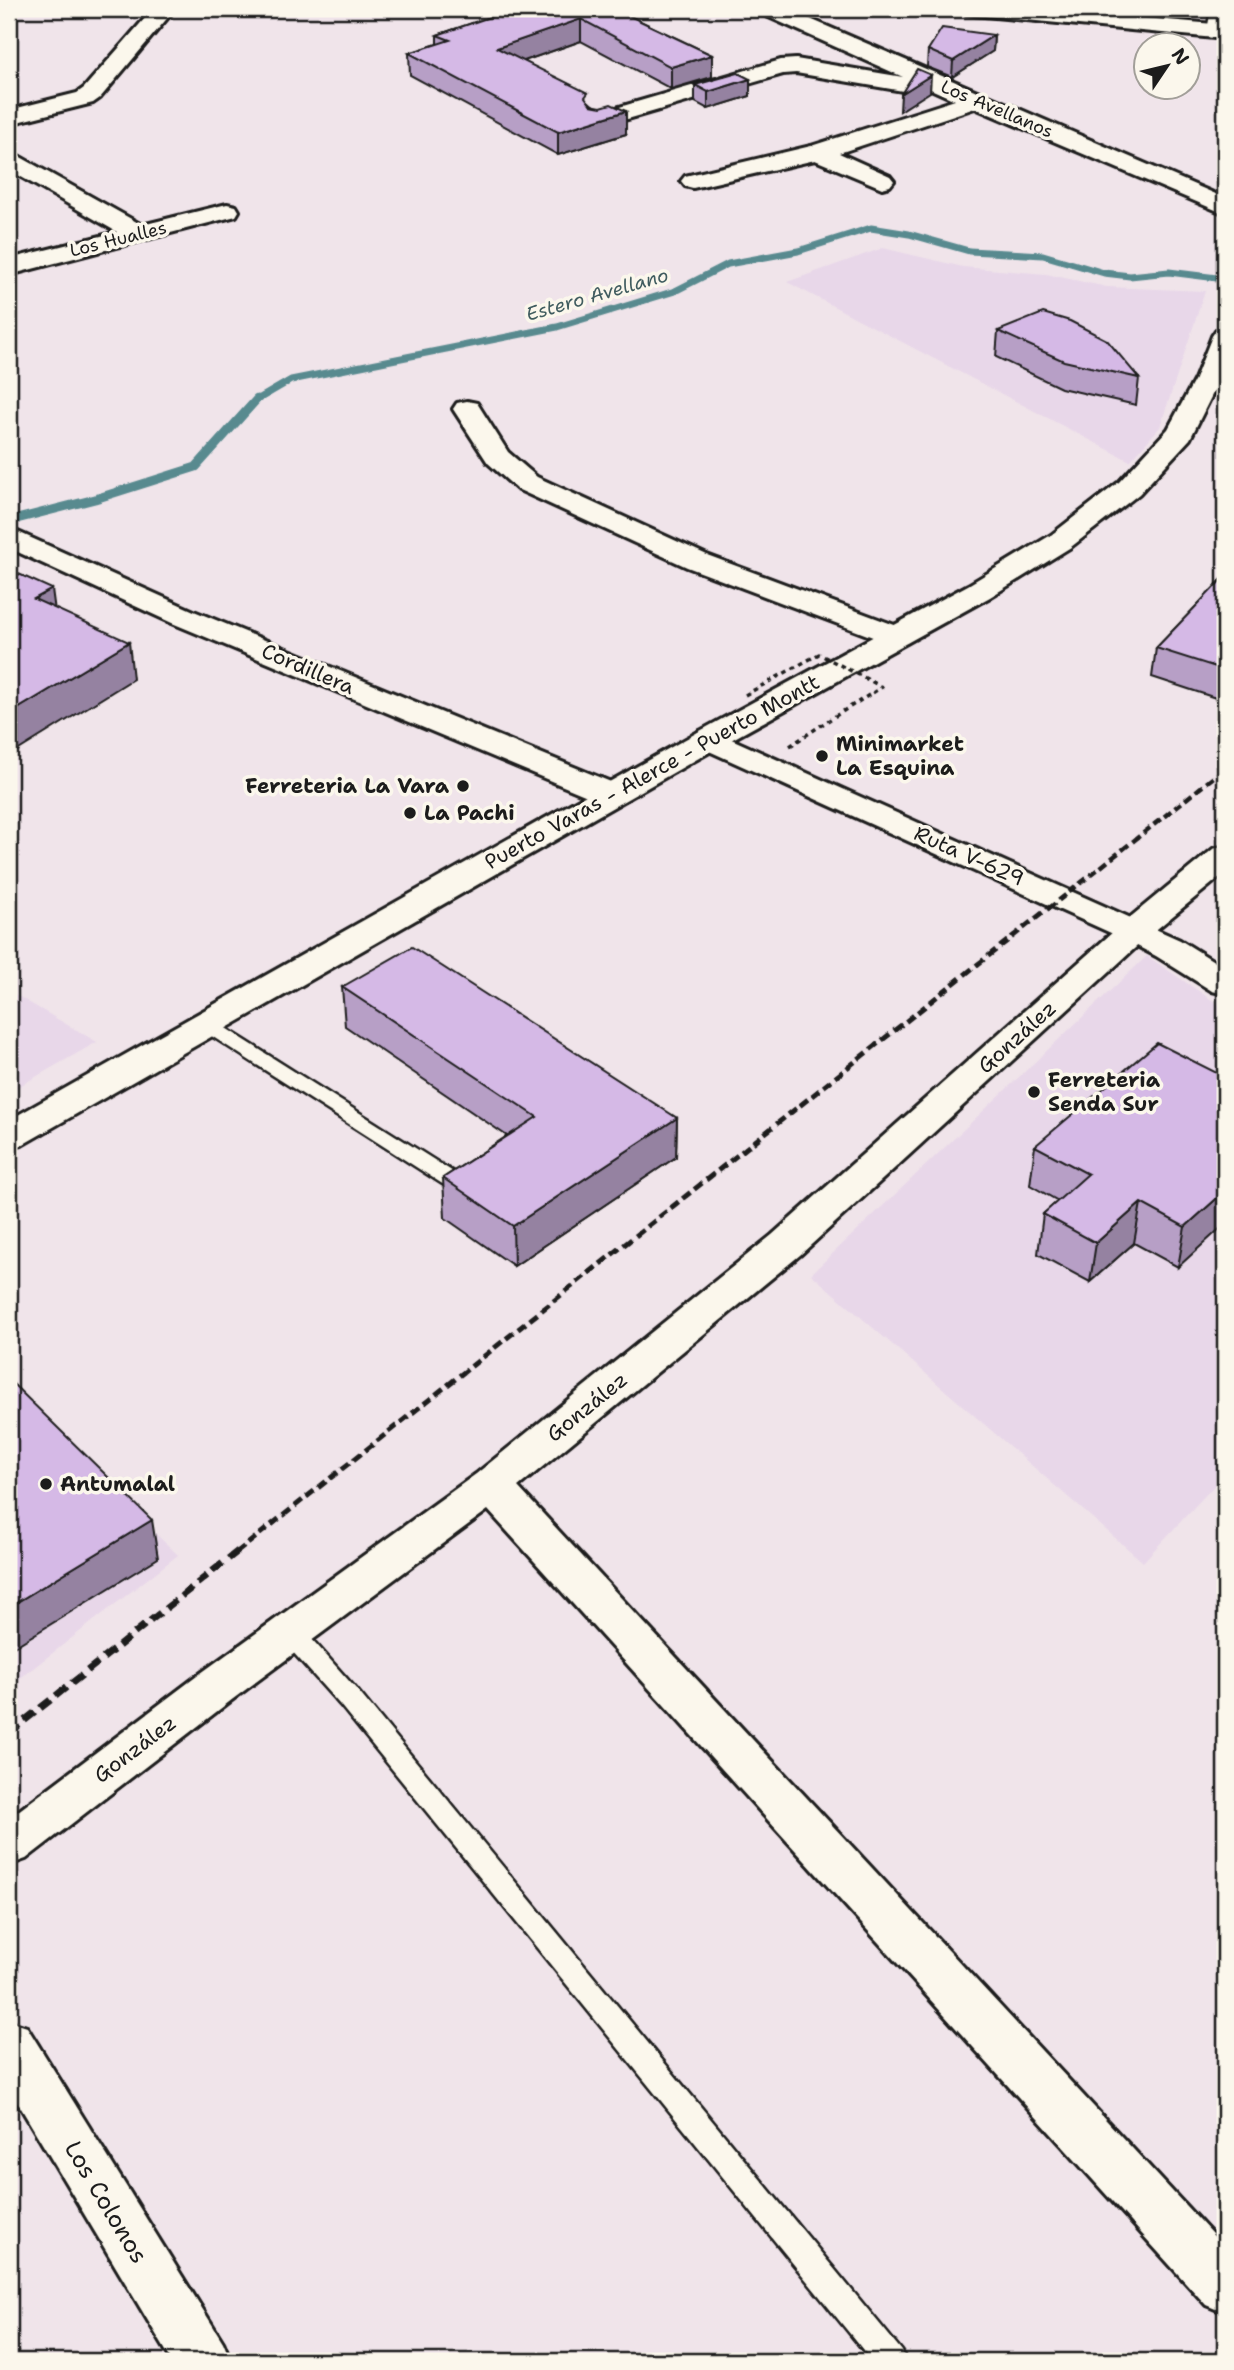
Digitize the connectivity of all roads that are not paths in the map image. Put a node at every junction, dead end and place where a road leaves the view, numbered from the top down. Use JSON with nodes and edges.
{"nodes":[{"id":1,"x":164,"y":9,"type":"edge"},
{"id":2,"x":770,"y":9,"type":"edge"},
{"id":3,"x":974,"y":9,"type":"edge"},
{"id":4,"x":1216,"y":9,"type":"edge"},
{"id":5,"x":825,"y":13,"type":"dead end"},
{"id":6,"x":1054,"y":13,"type":"edge"},
{"id":7,"x":1219,"y":32,"type":"edge"},
{"id":8,"x":969,"y":96,"type":"junction"},
{"id":9,"x":9,"y":117,"type":"edge"},
{"id":10,"x":600,"y":120,"type":"edge"},
{"id":11,"x":818,"y":152,"type":"junction"},
{"id":12,"x":9,"y":160,"type":"edge"},
{"id":13,"x":693,"y":181,"type":"dead end"},
{"id":14,"x":882,"y":181,"type":"dead end"},
{"id":15,"x":1225,"y":207,"type":"edge"},
{"id":16,"x":227,"y":211,"type":"dead end"},
{"id":17,"x":139,"y":233,"type":"junction"},
{"id":18,"x":9,"y":267,"type":"edge"},
{"id":19,"x":1225,"y":336,"type":"edge"},
{"id":20,"x":467,"y":409,"type":"dead end"},
{"id":21,"x":9,"y":537,"type":"edge"},
{"id":22,"x":897,"y":636,"type":"junction"},
{"id":23,"x":709,"y":738,"type":"junction"},
{"id":24,"x":611,"y":794,"type":"junction"},
{"id":25,"x":1225,"y":856,"type":"edge"},
{"id":26,"x":1134,"y":931,"type":"junction"},
{"id":27,"x":1225,"y":983,"type":"edge"},
{"id":28,"x":206,"y":1024,"type":"junction"},
{"id":29,"x":9,"y":1136,"type":"edge"},
{"id":30,"x":451,"y":1180,"type":"edge"},
{"id":31,"x":491,"y":1485,"type":"junction"},
{"id":32,"x":292,"y":1634,"type":"junction"},
{"id":33,"x":9,"y":1844,"type":"edge"},
{"id":34,"x":9,"y":2043,"type":"edge"},
{"id":35,"x":1225,"y":2287,"type":"edge"},
{"id":36,"x":203,"y":2361,"type":"edge"},
{"id":37,"x":891,"y":2361,"type":"edge"}],
"edges":[{"from":1,"to":9,"type":"street"},
{"from":2,"to":8,"type":"street","name":"Los Avellanos"},
{"from":3,"to":6,"type":"street"},
{"from":4,"to":7,"type":"lane"},
{"from":5,"to":8,"type":"street"},
{"from":6,"to":7,"type":"street"},
{"from":8,"to":10,"type":"street"},
{"from":8,"to":11,"type":"street"},
{"from":8,"to":15,"type":"street","name":"Los Avellanos"},
{"from":11,"to":13,"type":"street"},
{"from":11,"to":14,"type":"street"},
{"from":12,"to":17,"type":"street"},
{"from":16,"to":17,"type":"street","name":"Los Hualles"},
{"from":17,"to":18,"type":"street","name":"Los Hualles"},
{"from":19,"to":22,"type":"street","name":"Puerto Varas - Alerce - Puerto Montt"},
{"from":20,"to":22,"type":"street"},
{"from":21,"to":24,"type":"street","name":"Cordillera"},
{"from":22,"to":23,"type":"street","name":"Puerto Varas - Alerce - Puerto Montt"},
{"from":23,"to":24,"type":"street","name":"Puerto Varas - Alerce - Puerto Montt"},
{"from":23,"to":26,"type":"street","name":"Ruta V-629"},
{"from":24,"to":28,"type":"street","name":"Puerto Varas - Alerce - Puerto Montt"},
{"from":25,"to":26,"type":"street","name":"González"},
{"from":26,"to":27,"type":"street","name":"Ruta V-629"},
{"from":26,"to":31,"type":"street","name":"González"},
{"from":28,"to":29,"type":"street","name":"Puerto Varas - Alerce - Puerto Montt"},
{"from":28,"to":30,"type":"lane"},
{"from":31,"to":32,"type":"street","name":"González"},
{"from":31,"to":35,"type":"street"},
{"from":32,"to":33,"type":"street","name":"González"},
{"from":32,"to":37,"type":"lane"},
{"from":34,"to":36,"type":"street","name":"Los Colonos"}]}
